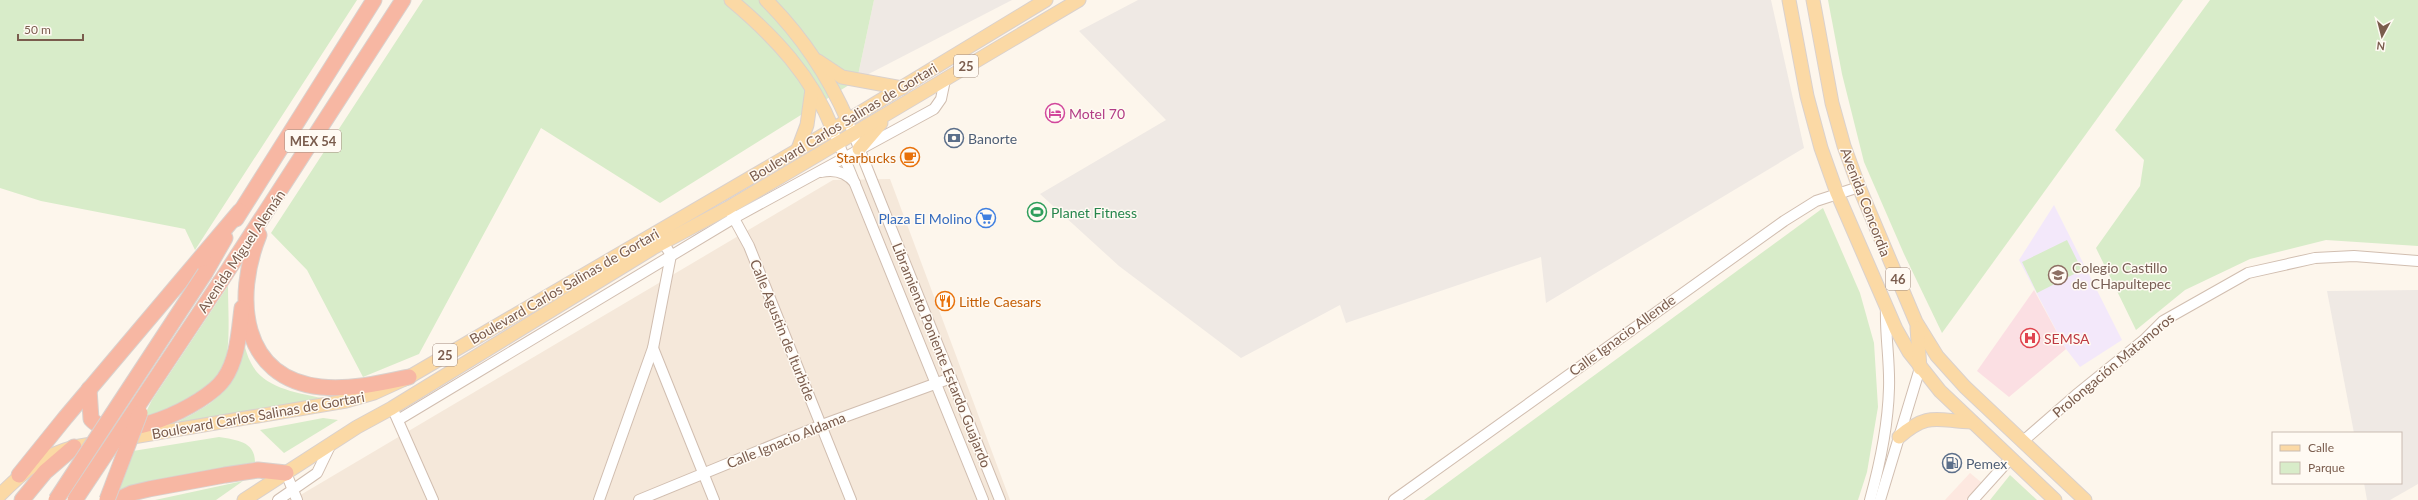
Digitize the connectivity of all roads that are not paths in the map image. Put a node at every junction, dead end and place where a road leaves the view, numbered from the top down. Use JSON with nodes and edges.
{"nodes":[{"id":1,"x":374,"y":0,"type":"edge"},
{"id":2,"x":403,"y":0,"type":"edge"},
{"id":3,"x":731,"y":0,"type":"edge"},
{"id":4,"x":766,"y":0,"type":"edge"},
{"id":5,"x":1046,"y":0,"type":"edge"},
{"id":6,"x":1079,"y":0,"type":"edge"},
{"id":7,"x":1789,"y":0,"type":"edge"},
{"id":8,"x":1813,"y":0,"type":"edge"},
{"id":9,"x":816,"y":60,"type":"junction"},
{"id":10,"x":945,"y":80,"type":"junction"},
{"id":11,"x":902,"y":88,"type":"junction"},
{"id":12,"x":812,"y":89,"type":"junction"},
{"id":13,"x":902,"y":105,"type":"junction"},
{"id":14,"x":848,"y":121,"type":"junction"},
{"id":15,"x":833,"y":130,"type":"junction"},
{"id":16,"x":854,"y":134,"type":"junction"},
{"id":17,"x":839,"y":143,"type":"junction"},
{"id":18,"x":798,"y":149,"type":"junction"},
{"id":19,"x":859,"y":149,"type":"junction"},
{"id":20,"x":845,"y":157,"type":"junction"},
{"id":21,"x":814,"y":174,"type":"junction"},
{"id":22,"x":856,"y":183,"type":"junction"},
{"id":23,"x":1858,"y":187,"type":"junction"},
{"id":24,"x":1837,"y":193,"type":"junction"},
{"id":25,"x":274,"y":201,"type":"junction"},
{"id":26,"x":240,"y":210,"type":"junction"},
{"id":27,"x":731,"y":213,"type":"junction"},
{"id":28,"x":663,"y":242,"type":"junction"},
{"id":29,"x":672,"y":255,"type":"junction"},
{"id":30,"x":2418,"y":261,"type":"edge"},
{"id":31,"x":245,"y":291,"type":"junction"},
{"id":32,"x":1886,"y":305,"type":"junction"},
{"id":33,"x":1916,"y":322,"type":"junction"},
{"id":34,"x":653,"y":348,"type":"junction"},
{"id":35,"x":1920,"y":368,"type":"junction"},
{"id":36,"x":409,"y":377,"type":"junction"},
{"id":37,"x":951,"y":378,"type":"junction"},
{"id":38,"x":934,"y":383,"type":"junction"},
{"id":39,"x":90,"y":389,"type":"junction"},
{"id":40,"x":148,"y":392,"type":"junction"},
{"id":41,"x":395,"y":414,"type":"junction"},
{"id":42,"x":1972,"y":422,"type":"junction"},
{"id":43,"x":822,"y":425,"type":"junction"},
{"id":44,"x":1899,"y":437,"type":"junction"},
{"id":45,"x":2022,"y":442,"type":"junction"},
{"id":46,"x":330,"y":446,"type":"junction"},
{"id":47,"x":74,"y":447,"type":"junction"},
{"id":48,"x":2010,"y":459,"type":"junction"},
{"id":49,"x":286,"y":473,"type":"junction"},
{"id":50,"x":703,"y":473,"type":"junction"},
{"id":51,"x":19,"y":475,"type":"junction"},
{"id":52,"x":1,"y":494,"type":"edge"},
{"id":53,"x":295,"y":496,"type":"edge"},
{"id":54,"x":998,"y":497,"type":"edge"},
{"id":55,"x":22,"y":500,"type":"edge"},
{"id":56,"x":56,"y":500,"type":"edge"},
{"id":57,"x":75,"y":500,"type":"edge"},
{"id":58,"x":107,"y":500,"type":"edge"},
{"id":59,"x":117,"y":500,"type":"edge"},
{"id":60,"x":244,"y":500,"type":"edge"},
{"id":61,"x":278,"y":500,"type":"edge"},
{"id":62,"x":433,"y":500,"type":"edge"},
{"id":63,"x":599,"y":500,"type":"edge"},
{"id":64,"x":639,"y":500,"type":"edge"},
{"id":65,"x":714,"y":500,"type":"edge"},
{"id":66,"x":852,"y":500,"type":"edge"},
{"id":67,"x":982,"y":500,"type":"edge"},
{"id":68,"x":1394,"y":500,"type":"edge"},
{"id":69,"x":1870,"y":500,"type":"edge"},
{"id":70,"x":1880,"y":500,"type":"edge"},
{"id":71,"x":1973,"y":500,"type":"edge"},
{"id":72,"x":2055,"y":500,"type":"edge"},
{"id":73,"x":2076,"y":500,"type":"edge"},
{"id":74,"x":2085,"y":500,"type":"edge"}],
"edges":[{"from":1,"to":26,"type":"highway","name":"Avenida Miguel Alemán","number":"MEX 54"},
{"from":2,"to":25,"type":"highway","name":"Avenida Miguel Alemán","number":"MEX 54"},
{"from":3,"to":12,"type":"main road"},
{"from":4,"to":9,"type":"main road"},
{"from":5,"to":11,"type":"main road","name":"Boulevard Carlos Salinas de Gortari","number":"25"},
{"from":6,"to":10,"type":"main road","name":"Boulevard Carlos Salinas de Gortari","number":"25"},
{"from":7,"to":24,"type":"main road","name":"Avenida Concordia","number":"46"},
{"from":8,"to":23,"type":"main road","name":"Avenida Concordia","number":"46"},
{"from":9,"to":11,"type":"main road"},
{"from":9,"to":14,"type":"main road"},
{"from":10,"to":13,"type":"main road","name":"Boulevard Carlos Salinas de Gortari","number":"25"},
{"from":10,"to":19,"type":"street"},
{"from":11,"to":14,"type":"main road","name":"Boulevard Carlos Salinas de Gortari","number":"25"},
{"from":12,"to":15,"type":"main road"},
{"from":12,"to":18,"type":"main road"},
{"from":13,"to":16,"type":"main road","name":"Boulevard Carlos Salinas de Gortari","number":"25"},
{"from":13,"to":19,"type":"main road"},
{"from":14,"to":15,"type":"main road","name":"Boulevard Carlos Salinas de Gortari","number":"25"},
{"from":14,"to":16,"type":"street","name":"Libramiento Poniente Estardo Guajardo"},
{"from":15,"to":17,"type":"street","name":"Libramiento Poniente Estardo Guajardo"},
{"from":15,"to":18,"type":"main road","name":"Boulevard Carlos Salinas de Gortari","number":"25"},
{"from":16,"to":17,"type":"main road","name":"Boulevard Carlos Salinas de Gortari","number":"25"},
{"from":16,"to":19,"type":"street","name":"Libramiento Poniente Estardo Guajardo"},
{"from":17,"to":20,"type":"street","name":"Libramiento Poniente Estardo Guajardo"},
{"from":17,"to":27,"type":"main road","name":"Boulevard Carlos Salinas de Gortari","number":"25"},
{"from":18,"to":36,"type":"main road","name":"Boulevard Carlos Salinas de Gortari","number":"25"},
{"from":19,"to":20,"type":"street"},
{"from":19,"to":37,"type":"street","name":"Libramiento Poniente Estardo Guajardo"},
{"from":20,"to":21,"type":"street"},
{"from":20,"to":22,"type":"street","name":"Libramiento Poniente Estardo Guajardo"},
{"from":21,"to":22,"type":"street"},
{"from":21,"to":27,"type":"street"},
{"from":22,"to":38,"type":"street","name":"Libramiento Poniente Estardo Guajardo"},
{"from":23,"to":24,"type":"street","name":"Calle Ignacio Allende"},
{"from":23,"to":33,"type":"main road","name":"Avenida Concordia","number":"46"},
{"from":24,"to":32,"type":"main road","name":"Avenida Concordia","number":"46"},
{"from":24,"to":68,"type":"street","name":"Calle Ignacio Allende"},
{"from":25,"to":31,"type":"highway"},
{"from":25,"to":40,"type":"highway","name":"Avenida Miguel Alemán","number":"MEX 54","bridge":true},
{"from":26,"to":39,"type":"highway"},
{"from":26,"to":56,"type":"highway","name":"Avenida Miguel Alemán","number":"MEX 54","bridge":true},
{"from":27,"to":28,"type":"main road","name":"Boulevard Carlos Salinas de Gortari","number":"25"},
{"from":27,"to":29,"type":"street"},
{"from":27,"to":43,"type":"street","name":"Calle Agustin de Iturbide"},
{"from":28,"to":29,"type":"street"},
{"from":28,"to":41,"type":"main road","name":"Boulevard Carlos Salinas de Gortari","number":"25"},
{"from":29,"to":34,"type":"street"},
{"from":29,"to":41,"type":"street"},
{"from":30,"to":45,"type":"street","name":"Prolongación Matamoros"},
{"from":31,"to":36,"type":"highway"},
{"from":31,"to":39,"type":"highway"},
{"from":32,"to":35,"type":"main road","name":"Avenida Concordia","number":"46"},
{"from":32,"to":69,"type":"street"},
{"from":33,"to":35,"type":"main road"},
{"from":33,"to":45,"type":"main road","name":"Avenida Concordia","number":"46"},
{"from":34,"to":50,"type":"street"},
{"from":34,"to":63,"type":"street"},
{"from":35,"to":42,"type":"main road","name":"Avenida Concordia","number":"46"},
{"from":35,"to":44,"type":"street"},
{"from":36,"to":47,"type":"main road","name":"Boulevard Carlos Salinas de Gortari","number":"25"},
{"from":37,"to":38,"type":"street","name":"Calle Ignacio Aldama"},
{"from":37,"to":54,"type":"street","name":"Libramiento Poniente Estardo Guajardo"},
{"from":38,"to":43,"type":"street","name":"Calle Ignacio Aldama"},
{"from":38,"to":67,"type":"street","name":"Libramiento Poniente Estardo Guajardo"},
{"from":39,"to":51,"type":"highway"},
{"from":40,"to":57,"type":"highway","name":"Avenida Miguel Alemán","number":"MEX 54","bridge":true},
{"from":40,"to":58,"type":"highway","bridge":true},
{"from":41,"to":46,"type":"main road","name":"Boulevard Carlos Salinas de Gortari","number":"25"},
{"from":41,"to":62,"type":"street"},
{"from":42,"to":44,"type":"main road"},
{"from":42,"to":48,"type":"main road","name":"Avenida Concordia","number":"46"},
{"from":43,"to":50,"type":"street","name":"Calle Ignacio Aldama"},
{"from":43,"to":66,"type":"street","name":"Calle Agustin de Iturbide"},
{"from":44,"to":70,"type":"street"},
{"from":45,"to":74,"type":"main road","name":"Avenida Concordia","number":"46"},
{"from":46,"to":49,"type":"main road","name":"Boulevard Carlos Salinas de Gortari","number":"25"},
{"from":46,"to":53,"type":"street"},
{"from":47,"to":51,"type":"main road","name":"Boulevard Carlos Salinas de Gortari","number":"25"},
{"from":47,"to":55,"type":"highway"},
{"from":48,"to":71,"type":"street"},
{"from":48,"to":72,"type":"main road","name":"Avenida Concordia","number":"46"},
{"from":48,"to":73,"type":"main road"},
{"from":49,"to":53,"type":"street"},
{"from":49,"to":59,"type":"highway"},
{"from":49,"to":60,"type":"main road","name":"Boulevard Carlos Salinas de Gortari","number":"25"},
{"from":50,"to":64,"type":"street","name":"Calle Ignacio Aldama"},
{"from":50,"to":65,"type":"street"},
{"from":51,"to":52,"type":"main road","name":"Boulevard Carlos Salinas de Gortari"},
{"from":53,"to":61,"type":"street"},
{"from":54,"to":67,"type":"street"}]}
